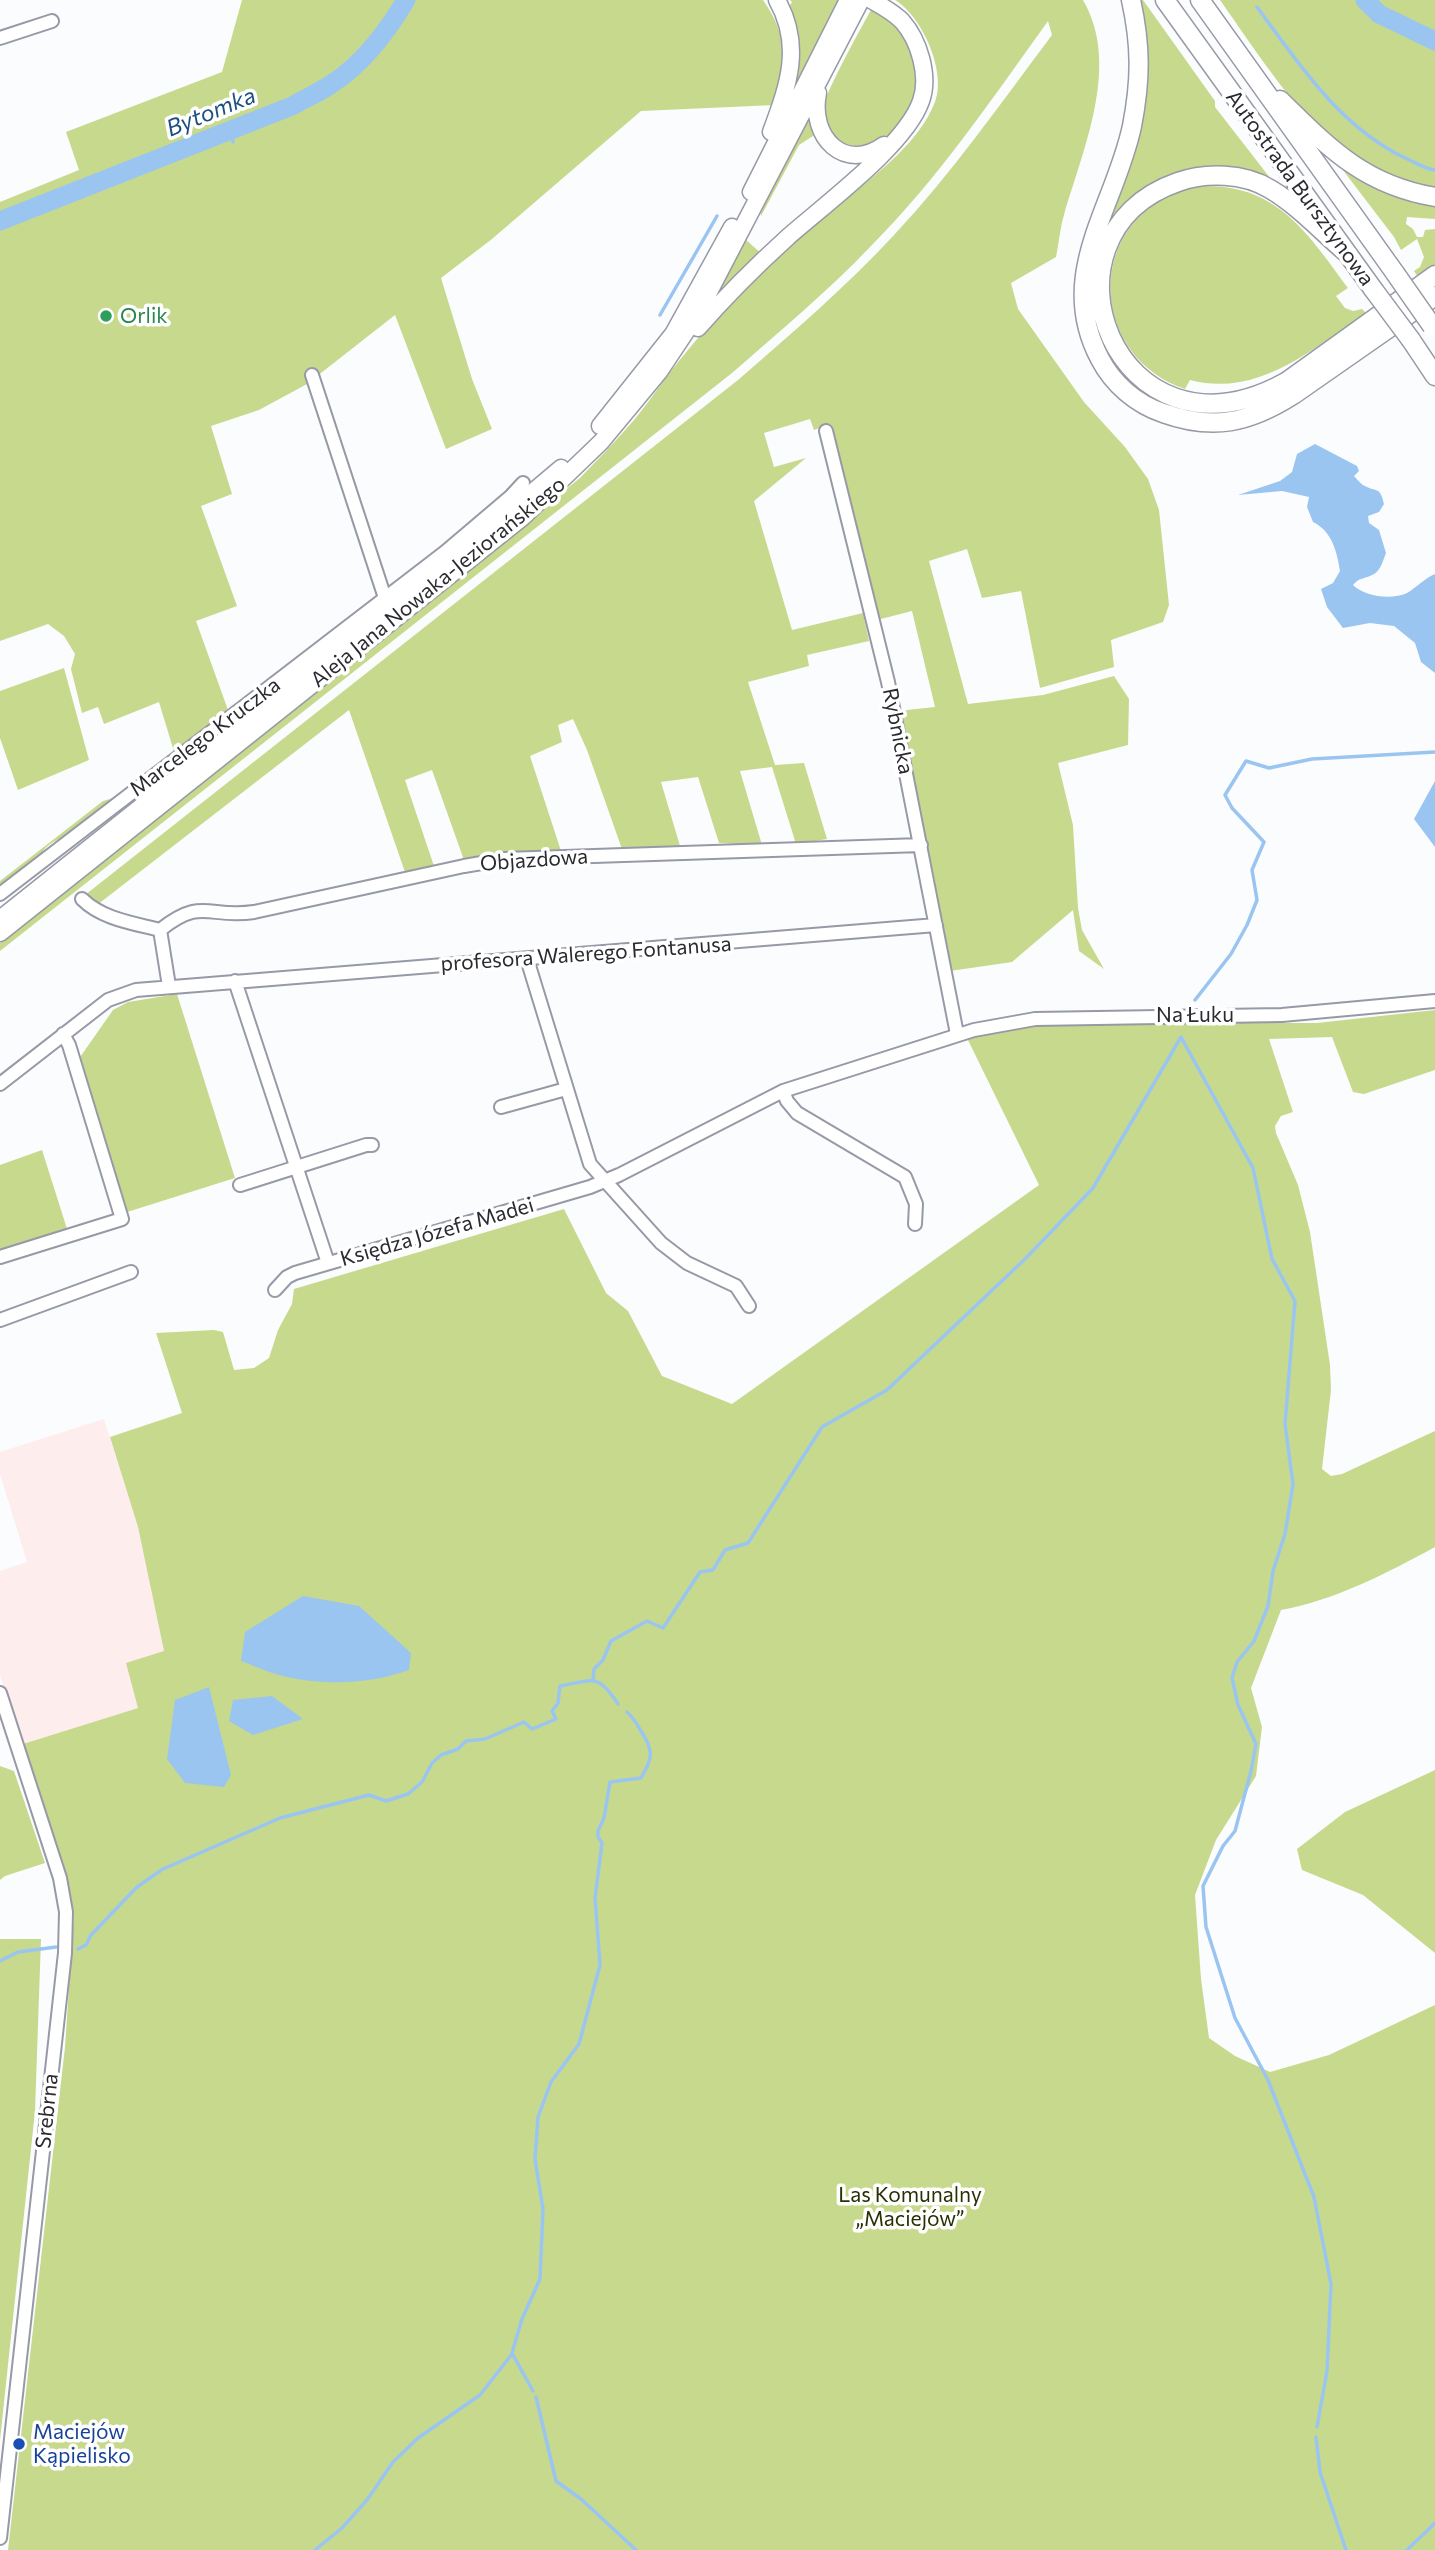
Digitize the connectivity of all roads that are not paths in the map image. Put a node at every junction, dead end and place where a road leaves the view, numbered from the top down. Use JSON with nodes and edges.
{"nodes":[{"id":1,"x":777,"y":0,"type":"edge"},
{"id":2,"x":848,"y":0,"type":"edge"},
{"id":3,"x":861,"y":0,"type":"edge"},
{"id":4,"x":1131,"y":0,"type":"edge"},
{"id":5,"x":1165,"y":0,"type":"edge"},
{"id":6,"x":1200,"y":0,"type":"edge"},
{"id":7,"x":878,"y":4,"type":"edge"},
{"id":8,"x":52,"y":21,"type":"dead end"},
{"id":9,"x":0,"y":38,"type":"edge"},
{"id":10,"x":1245,"y":65,"type":"junction"},
{"id":11,"x":822,"y":77,"type":"junction"},
{"id":12,"x":901,"y":134,"type":"junction"},
{"id":13,"x":1435,"y":197,"type":"edge"},
{"id":14,"x":746,"y":202,"type":"junction"},
{"id":15,"x":1348,"y":254,"type":"junction"},
{"id":16,"x":1435,"y":275,"type":"edge"},
{"id":17,"x":1435,"y":296,"type":"edge"},
{"id":18,"x":1433,"y":328,"type":"edge"},
{"id":19,"x":659,"y":372,"type":"junction"},
{"id":20,"x":312,"y":375,"type":"dead end"},
{"id":21,"x":1435,"y":376,"type":"edge"},
{"id":22,"x":826,"y":431,"type":"dead end"},
{"id":23,"x":523,"y":483,"type":"dead end"},
{"id":24,"x":385,"y":598,"type":"junction"},
{"id":25,"x":921,"y":845,"type":"junction"},
{"id":26,"x":0,"y":894,"type":"edge"},
{"id":27,"x":82,"y":899,"type":"dead end"},
{"id":28,"x":0,"y":919,"type":"edge"},
{"id":29,"x":936,"y":925,"type":"junction"},
{"id":30,"x":160,"y":930,"type":"junction"},
{"id":31,"x":0,"y":933,"type":"edge"},
{"id":32,"x":527,"y":959,"type":"junction"},
{"id":33,"x":235,"y":981,"type":"junction"},
{"id":34,"x":169,"y":986,"type":"junction"},
{"id":35,"x":1435,"y":1001,"type":"edge"},
{"id":36,"x":63,"y":1034,"type":"junction"},
{"id":37,"x":957,"y":1034,"type":"junction"},
{"id":38,"x":0,"y":1084,"type":"edge"},
{"id":39,"x":566,"y":1089,"type":"junction"},
{"id":40,"x":783,"y":1091,"type":"junction"},
{"id":41,"x":501,"y":1107,"type":"dead end"},
{"id":42,"x":372,"y":1145,"type":"dead end"},
{"id":43,"x":296,"y":1167,"type":"junction"},
{"id":44,"x":605,"y":1182,"type":"junction"},
{"id":45,"x":240,"y":1185,"type":"dead end"},
{"id":46,"x":915,"y":1224,"type":"dead end"},
{"id":47,"x":0,"y":1257,"type":"edge"},
{"id":48,"x":328,"y":1262,"type":"junction"},
{"id":49,"x":131,"y":1272,"type":"dead end"},
{"id":50,"x":275,"y":1290,"type":"dead end"},
{"id":51,"x":749,"y":1306,"type":"dead end"},
{"id":52,"x":0,"y":1320,"type":"edge"},
{"id":53,"x":0,"y":1693,"type":"edge"},
{"id":54,"x":3,"y":2491,"type":"edge"},
{"id":55,"x":1,"y":2521,"type":"edge"},
{"id":56,"x":0,"y":2538,"type":"edge"}],
"edges":[{"from":1,"to":14,"type":"main road"},
{"from":2,"to":14,"type":"main road","name":"Aleja Jana Nowaka-Jeziorańskiego"},
{"from":3,"to":11,"type":"main road","name":"Aleja Jana Nowaka-Jeziorańskiego"},
{"from":4,"to":17,"type":"highway"},
{"from":5,"to":15,"type":"highway","name":"Autostrada Bursztynowa"},
{"from":6,"to":10,"type":"highway","name":"Autostrada Bursztynowa"},
{"from":7,"to":12,"type":"main road"},
{"from":8,"to":9,"type":"street"},
{"from":10,"to":13,"type":"highway"},
{"from":10,"to":18,"type":"highway","name":"Autostrada Bursztynowa","bridge":true},
{"from":11,"to":12,"type":"main road"},
{"from":11,"to":19,"type":"main road","name":"Aleja Jana Nowaka-Jeziorańskiego"},
{"from":12,"to":19,"type":"main road"},
{"from":14,"to":28,"type":"main road","name":"Aleja Jana Nowaka-Jeziorańskiego"},
{"from":15,"to":16,"type":"highway"},
{"from":15,"to":21,"type":"highway","name":"Autostrada Bursztynowa","bridge":true},
{"from":19,"to":31,"type":"main road","name":"Aleja Jana Nowaka-Jeziorańskiego"},
{"from":20,"to":24,"type":"street"},
{"from":22,"to":25,"type":"street","name":"Rybnicka"},
{"from":23,"to":24,"type":"street","name":"Marcelego Kruczka"},
{"from":24,"to":26,"type":"street","name":"Marcelego Kruczka"},
{"from":25,"to":29,"type":"street","name":"Rybnicka"},
{"from":25,"to":30,"type":"street","name":"Objazdowa"},
{"from":27,"to":30,"type":"street"},
{"from":29,"to":32,"type":"street","name":"profesora Walerego Fontanusa"},
{"from":29,"to":37,"type":"street","name":"Rybnicka"},
{"from":30,"to":34,"type":"street"},
{"from":32,"to":33,"type":"street","name":"profesora Walerego Fontanusa"},
{"from":32,"to":39,"type":"street"},
{"from":33,"to":34,"type":"street","name":"profesora Walerego Fontanusa"},
{"from":33,"to":43,"type":"street"},
{"from":34,"to":36,"type":"street","name":"profesora Walerego Fontanusa"},
{"from":35,"to":37,"type":"street","name":"Na Łuku"},
{"from":36,"to":38,"type":"street","name":"profesora Walerego Fontanusa"},
{"from":36,"to":47,"type":"street"},
{"from":37,"to":40,"type":"street","name":"Księdza Józefa Madei"},
{"from":39,"to":41,"type":"street"},
{"from":39,"to":44,"type":"street"},
{"from":40,"to":44,"type":"street","name":"Księdza Józefa Madei"},
{"from":40,"to":46,"type":"street"},
{"from":42,"to":43,"type":"street"},
{"from":43,"to":45,"type":"street"},
{"from":43,"to":48,"type":"street"},
{"from":44,"to":48,"type":"street","name":"Księdza Józefa Madei"},
{"from":44,"to":51,"type":"street"},
{"from":48,"to":50,"type":"street","name":"Księdza Józefa Madei"},
{"from":49,"to":52,"type":"street"},
{"from":53,"to":54,"type":"street","name":"Srebrna"},
{"from":54,"to":55,"type":"street","name":"Srebrna"},
{"from":55,"to":56,"type":"street","name":"Srebrna"}]}
